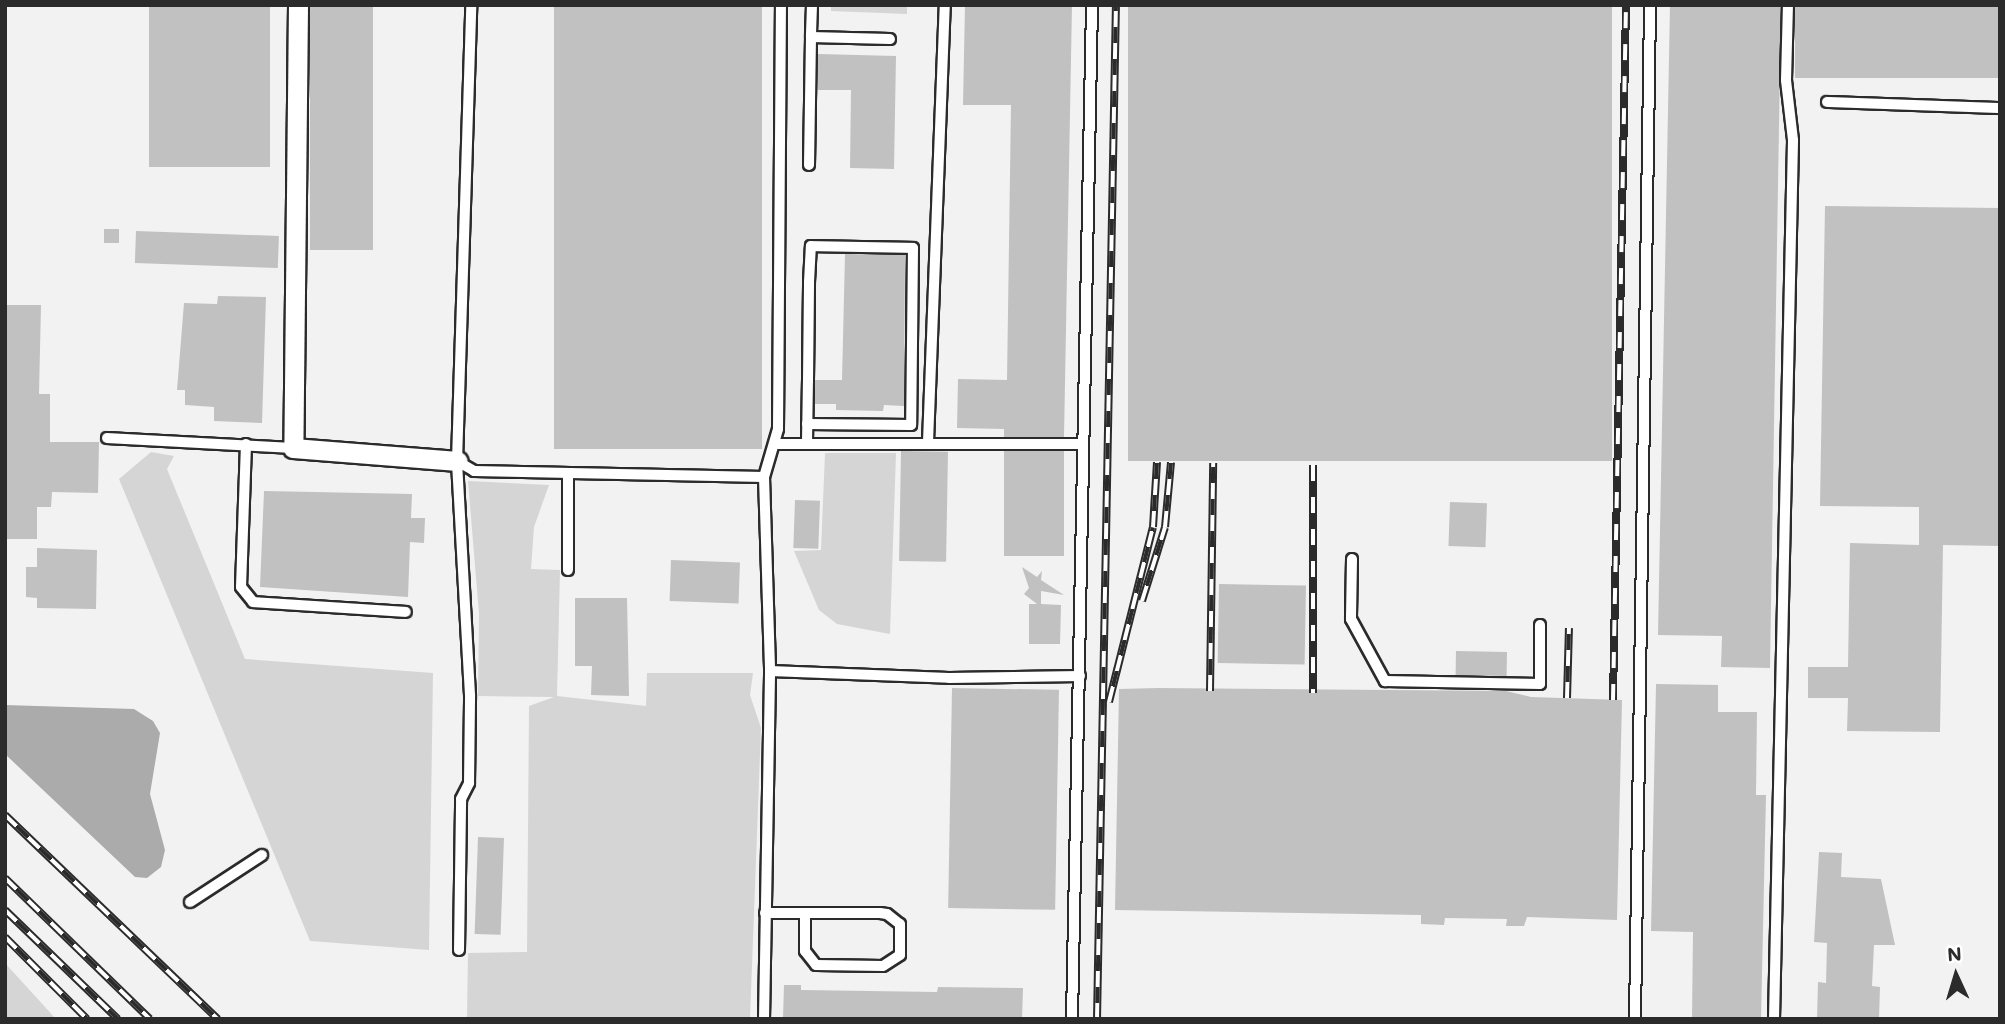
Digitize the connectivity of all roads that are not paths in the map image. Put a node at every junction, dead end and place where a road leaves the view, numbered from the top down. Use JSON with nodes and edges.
{"nodes":[{"id":1,"x":298,"y":5,"type":"edge"},
{"id":2,"x":471,"y":5,"type":"edge"},
{"id":3,"x":781,"y":5,"type":"edge"},
{"id":4,"x":812,"y":5,"type":"edge"},
{"id":5,"x":945,"y":5,"type":"edge"},
{"id":6,"x":1092,"y":5,"type":"edge"},
{"id":7,"x":1650,"y":5,"type":"edge"},
{"id":8,"x":1788,"y":5,"type":"edge"},
{"id":9,"x":811,"y":37,"type":"junction"},
{"id":10,"x":890,"y":39,"type":"dead end"},
{"id":11,"x":1827,"y":102,"type":"dead end"},
{"id":12,"x":2000,"y":108,"type":"edge"},
{"id":13,"x":808,"y":165,"type":"dead end"},
{"id":14,"x":807,"y":424,"type":"junction"},
{"id":15,"x":107,"y":438,"type":"dead end"},
{"id":16,"x":807,"y":442,"type":"junction"},
{"id":17,"x":928,"y":442,"type":"junction"},
{"id":18,"x":246,"y":444,"type":"junction"},
{"id":19,"x":778,"y":444,"type":"junction"},
{"id":20,"x":1083,"y":444,"type":"junction"},
{"id":21,"x":293,"y":448,"type":"junction"},
{"id":22,"x":457,"y":461,"type":"junction"},
{"id":23,"x":568,"y":475,"type":"junction"},
{"id":24,"x":764,"y":477,"type":"junction"},
{"id":25,"x":1352,"y":559,"type":"dead end"},
{"id":26,"x":568,"y":570,"type":"dead end"},
{"id":27,"x":405,"y":612,"type":"dead end"},
{"id":28,"x":1541,"y":625,"type":"dead end"},
{"id":29,"x":770,"y":671,"type":"junction"},
{"id":30,"x":1080,"y":676,"type":"junction"},
{"id":31,"x":262,"y":855,"type":"dead end"},
{"id":32,"x":190,"y":902,"type":"dead end"},
{"id":33,"x":765,"y":913,"type":"junction"},
{"id":34,"x":805,"y":913,"type":"junction"},
{"id":35,"x":459,"y":950,"type":"dead end"},
{"id":36,"x":764,"y":1019,"type":"edge"},
{"id":37,"x":1072,"y":1019,"type":"edge"},
{"id":38,"x":1634,"y":1019,"type":"edge"},
{"id":39,"x":1774,"y":1019,"type":"edge"}],
"edges":[{"from":1,"to":21,"type":"street"},
{"from":2,"to":22,"type":"lane"},
{"from":3,"to":19,"type":"lane"},
{"from":4,"to":9,"type":"lane"},
{"from":5,"to":17,"type":"lane"},
{"from":6,"to":20,"type":"lane"},
{"from":7,"to":38,"type":"lane"},
{"from":8,"to":39,"type":"lane"},
{"from":9,"to":10,"type":"lane"},
{"from":9,"to":13,"type":"lane"},
{"from":11,"to":12,"type":"lane"},
{"from":14,"to":14,"type":"lane"},
{"from":14,"to":16,"type":"lane"},
{"from":15,"to":18,"type":"lane"},
{"from":16,"to":17,"type":"lane"},
{"from":16,"to":19,"type":"lane"},
{"from":17,"to":20,"type":"lane"},
{"from":18,"to":21,"type":"lane"},
{"from":18,"to":27,"type":"lane"},
{"from":19,"to":24,"type":"lane"},
{"from":20,"to":30,"type":"lane"},
{"from":21,"to":22,"type":"street"},
{"from":22,"to":23,"type":"lane"},
{"from":22,"to":35,"type":"lane"},
{"from":23,"to":24,"type":"lane"},
{"from":23,"to":26,"type":"lane"},
{"from":24,"to":29,"type":"lane"},
{"from":25,"to":28,"type":"lane"},
{"from":29,"to":30,"type":"lane"},
{"from":29,"to":33,"type":"lane"},
{"from":30,"to":37,"type":"lane"},
{"from":31,"to":32,"type":"lane"},
{"from":33,"to":34,"type":"lane"},
{"from":33,"to":36,"type":"lane"},
{"from":34,"to":34,"type":"lane"}]}
